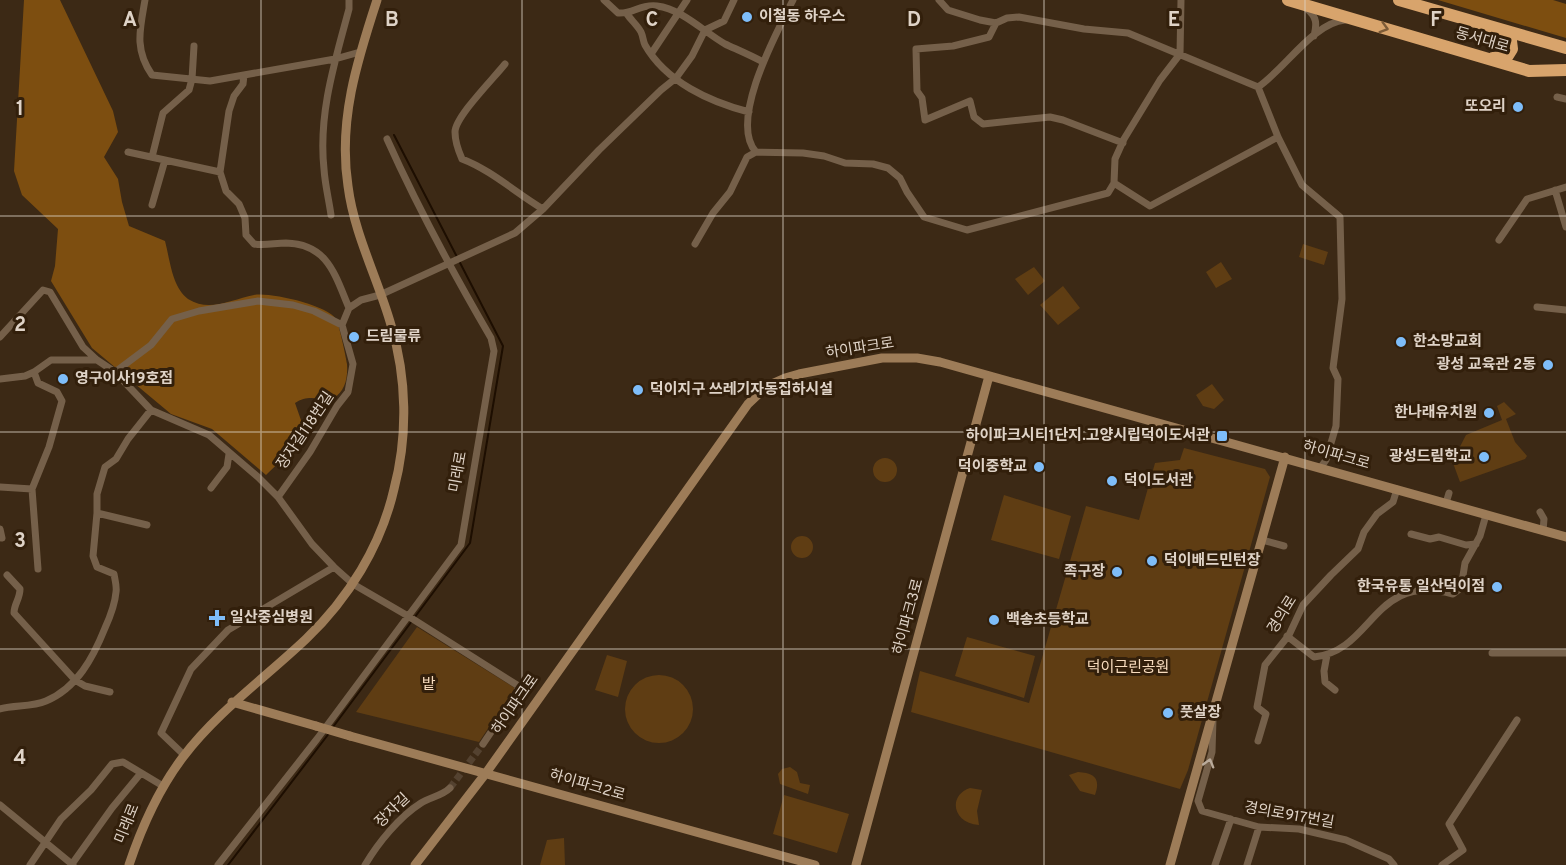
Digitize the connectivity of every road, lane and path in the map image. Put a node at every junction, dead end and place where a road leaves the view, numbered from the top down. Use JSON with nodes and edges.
{"nodes":[{"id":1,"x":145,"y":0,"type":"edge"},
{"id":2,"x":349,"y":0,"type":"edge"},
{"id":3,"x":604,"y":0,"type":"edge"},
{"id":4,"x":687,"y":0,"type":"edge"},
{"id":5,"x":734,"y":0,"type":"edge"},
{"id":6,"x":793,"y":0,"type":"edge"},
{"id":7,"x":939,"y":0,"type":"edge"},
{"id":8,"x":1181,"y":0,"type":"edge"},
{"id":9,"x":1289,"y":0,"type":"edge"},
{"id":10,"x":1399,"y":0,"type":"edge"},
{"id":11,"x":376,"y":2,"type":"edge"},
{"id":12,"x":680,"y":13,"type":"junction"},
{"id":13,"x":627,"y":14,"type":"junction"},
{"id":14,"x":1358,"y":21,"type":"junction"},
{"id":15,"x":996,"y":23,"type":"junction"},
{"id":16,"x":1484,"y":24,"type":"junction"},
{"id":17,"x":705,"y":30,"type":"junction"},
{"id":18,"x":1314,"y":36,"type":"junction"},
{"id":19,"x":194,"y":46,"type":"dead end"},
{"id":20,"x":1566,"y":48,"type":"edge"},
{"id":21,"x":360,"y":52,"type":"junction"},
{"id":22,"x":651,"y":54,"type":"junction"},
{"id":23,"x":1180,"y":54,"type":"junction"},
{"id":24,"x":1474,"y":55,"type":"junction"},
{"id":25,"x":335,"y":59,"type":"junction"},
{"id":26,"x":763,"y":62,"type":"junction"},
{"id":27,"x":505,"y":64,"type":"dead end"},
{"id":28,"x":1566,"y":70,"type":"edge"},
{"id":29,"x":244,"y":75,"type":"junction"},
{"id":30,"x":676,"y":78,"type":"junction"},
{"id":31,"x":192,"y":79,"type":"junction"},
{"id":32,"x":1258,"y":87,"type":"junction"},
{"id":33,"x":1557,"y":97,"type":"dead end"},
{"id":34,"x":1566,"y":99,"type":"edge"},
{"id":35,"x":749,"y":112,"type":"junction"},
{"id":36,"x":1278,"y":137,"type":"junction"},
{"id":37,"x":387,"y":139,"type":"dead end"},
{"id":38,"x":1123,"y":143,"type":"junction"},
{"id":39,"x":128,"y":152,"type":"dead end"},
{"id":40,"x":756,"y":152,"type":"junction"},
{"id":41,"x":152,"y":157,"type":"junction"},
{"id":42,"x":165,"y":160,"type":"junction"},
{"id":43,"x":220,"y":172,"type":"junction"},
{"id":44,"x":1114,"y":183,"type":"junction"},
{"id":45,"x":1566,"y":187,"type":"edge"},
{"id":46,"x":1556,"y":190,"type":"junction"},
{"id":47,"x":152,"y":205,"type":"dead end"},
{"id":48,"x":543,"y":209,"type":"junction"},
{"id":49,"x":331,"y":215,"type":"dead end"},
{"id":50,"x":1566,"y":226,"type":"edge"},
{"id":51,"x":1499,"y":240,"type":"dead end"},
{"id":52,"x":695,"y":244,"type":"dead end"},
{"id":53,"x":451,"y":263,"type":"junction"},
{"id":54,"x":380,"y":295,"type":"junction"},
{"id":55,"x":1537,"y":306,"type":"dead end"},
{"id":56,"x":349,"y":308,"type":"junction"},
{"id":57,"x":1566,"y":310,"type":"edge"},
{"id":58,"x":342,"y":325,"type":"junction"},
{"id":59,"x":0,"y":337,"type":"edge"},
{"id":60,"x":97,"y":360,"type":"junction"},
{"id":61,"x":34,"y":372,"type":"junction"},
{"id":62,"x":116,"y":372,"type":"junction"},
{"id":63,"x":989,"y":376,"type":"junction"},
{"id":64,"x":0,"y":379,"type":"edge"},
{"id":65,"x":151,"y":410,"type":"junction"},
{"id":66,"x":229,"y":454,"type":"junction"},
{"id":67,"x":1285,"y":457,"type":"junction"},
{"id":68,"x":1321,"y":467,"type":"junction"},
{"id":69,"x":0,"y":487,"type":"edge"},
{"id":70,"x":211,"y":488,"type":"dead end"},
{"id":71,"x":32,"y":489,"type":"junction"},
{"id":72,"x":1397,"y":489,"type":"junction"},
{"id":73,"x":1449,"y":493,"type":"dead end"},
{"id":74,"x":278,"y":497,"type":"junction"},
{"id":75,"x":1446,"y":503,"type":"junction"},
{"id":76,"x":1540,"y":512,"type":"dead end"},
{"id":77,"x":97,"y":513,"type":"junction"},
{"id":78,"x":1486,"y":515,"type":"junction"},
{"id":79,"x":147,"y":525,"type":"dead end"},
{"id":80,"x":0,"y":529,"type":"edge"},
{"id":81,"x":1543,"y":531,"type":"junction"},
{"id":82,"x":1411,"y":534,"type":"dead end"},
{"id":83,"x":1566,"y":537,"type":"edge"},
{"id":84,"x":2,"y":538,"type":"dead end"},
{"id":85,"x":1262,"y":540,"type":"junction"},
{"id":86,"x":1476,"y":544,"type":"junction"},
{"id":87,"x":1284,"y":546,"type":"dead end"},
{"id":88,"x":334,"y":567,"type":"junction"},
{"id":89,"x":38,"y":568,"type":"dead end"},
{"id":90,"x":8,"y":575,"type":"dead end"},
{"id":91,"x":353,"y":584,"type":"junction"},
{"id":92,"x":409,"y":617,"type":"junction"},
{"id":93,"x":1287,"y":636,"type":"junction"},
{"id":94,"x":1492,"y":653,"type":"dead end"},
{"id":95,"x":1566,"y":653,"type":"edge"},
{"id":96,"x":1327,"y":655,"type":"junction"},
{"id":97,"x":75,"y":680,"type":"junction"},
{"id":98,"x":1335,"y":690,"type":"dead end"},
{"id":99,"x":110,"y":692,"type":"dead end"},
{"id":100,"x":232,"y":702,"type":"junction"},
{"id":101,"x":0,"y":709,"type":"edge"},
{"id":102,"x":1213,"y":713,"type":"junction"},
{"id":103,"x":1517,"y":720,"type":"dead end"},
{"id":104,"x":1258,"y":741,"type":"dead end"},
{"id":105,"x":483,"y":744,"type":"tunnel mouth"},
{"id":106,"x":184,"y":756,"type":"junction"},
{"id":107,"x":141,"y":773,"type":"junction"},
{"id":108,"x":486,"y":773,"type":"junction"},
{"id":109,"x":163,"y":786,"type":"junction"},
{"id":110,"x":450,"y":788,"type":"tunnel mouth"},
{"id":111,"x":0,"y":805,"type":"edge"},
{"id":112,"x":1231,"y":819,"type":"junction"},
{"id":113,"x":1259,"y":827,"type":"junction"},
{"id":114,"x":45,"y":842,"type":"junction"},
{"id":115,"x":30,"y":865,"type":"edge"},
{"id":116,"x":73,"y":865,"type":"edge"},
{"id":117,"x":129,"y":865,"type":"edge"},
{"id":118,"x":218,"y":865,"type":"edge"},
{"id":119,"x":365,"y":865,"type":"edge"},
{"id":120,"x":415,"y":865,"type":"edge"},
{"id":121,"x":815,"y":865,"type":"edge"},
{"id":122,"x":856,"y":865,"type":"edge"},
{"id":123,"x":1170,"y":865,"type":"edge"},
{"id":124,"x":1215,"y":865,"type":"edge"},
{"id":125,"x":1247,"y":865,"type":"edge"},
{"id":126,"x":1394,"y":865,"type":"edge"},
{"id":127,"x":1442,"y":865,"type":"edge"}],
"edges":[{"from":1,"to":31,"type":"street"},
{"from":2,"to":25,"type":"street"},
{"from":3,"to":13,"type":"street"},
{"from":4,"to":12,"type":"street"},
{"from":5,"to":17,"type":"street"},
{"from":6,"to":26,"type":"street"},
{"from":7,"to":15,"type":"street"},
{"from":8,"to":23,"type":"street"},
{"from":9,"to":14,"type":"highway","name":"동서대로"},
{"from":9,"to":18,"type":"street"},
{"from":10,"to":16,"type":"highway","name":"동서대로"},
{"from":11,"to":21,"type":"street","name":"미래로"},
{"from":12,"to":13,"type":"street"},
{"from":12,"to":17,"type":"street"},
{"from":12,"to":22,"type":"street"},
{"from":13,"to":22,"type":"street"},
{"from":14,"to":18,"type":"street"},
{"from":14,"to":24,"type":"highway","name":"동서대로","one_way":true},
{"from":15,"to":23,"type":"street"},
{"from":15,"to":38,"type":"street"},
{"from":16,"to":20,"type":"highway","name":"동서대로"},
{"from":16,"to":24,"type":"highway"},
{"from":17,"to":26,"type":"street"},
{"from":17,"to":30,"type":"street"},
{"from":18,"to":32,"type":"street"},
{"from":19,"to":31,"type":"street"},
{"from":21,"to":25,"type":"street"},
{"from":21,"to":54,"type":"street","name":"미래로"},
{"from":22,"to":30,"type":"street"},
{"from":23,"to":32,"type":"street"},
{"from":23,"to":38,"type":"street"},
{"from":24,"to":28,"type":"highway","name":"동서대로"},
{"from":25,"to":29,"type":"street"},
{"from":25,"to":49,"type":"street"},
{"from":26,"to":35,"type":"street"},
{"from":27,"to":48,"type":"street"},
{"from":29,"to":31,"type":"street"},
{"from":29,"to":43,"type":"street"},
{"from":30,"to":35,"type":"street"},
{"from":30,"to":48,"type":"street"},
{"from":31,"to":41,"type":"street"},
{"from":32,"to":36,"type":"street"},
{"from":33,"to":34,"type":"street"},
{"from":35,"to":40,"type":"street"},
{"from":36,"to":44,"type":"street"},
{"from":36,"to":68,"type":"street"},
{"from":37,"to":53,"type":"street","name":"미래로"},
{"from":38,"to":44,"type":"street"},
{"from":39,"to":41,"type":"street"},
{"from":40,"to":44,"type":"street"},
{"from":40,"to":52,"type":"street"},
{"from":41,"to":42,"type":"street"},
{"from":42,"to":43,"type":"street"},
{"from":42,"to":47,"type":"street"},
{"from":43,"to":56,"type":"street"},
{"from":45,"to":46,"type":"street"},
{"from":46,"to":50,"type":"street"},
{"from":46,"to":51,"type":"street"},
{"from":48,"to":53,"type":"street"},
{"from":53,"to":54,"type":"street"},
{"from":53,"to":92,"type":"street","name":"미래로"},
{"from":54,"to":56,"type":"street"},
{"from":54,"to":91,"type":"street","name":"미래로"},
{"from":55,"to":57,"type":"street"},
{"from":56,"to":58,"type":"street"},
{"from":58,"to":62,"type":"street"},
{"from":58,"to":74,"type":"street","name":"장자길118번길"},
{"from":59,"to":60,"type":"street","name":"장자길118번길"},
{"from":60,"to":61,"type":"street"},
{"from":60,"to":62,"type":"street","name":"장자길118번길"},
{"from":61,"to":64,"type":"street"},
{"from":61,"to":71,"type":"street"},
{"from":62,"to":65,"type":"street","name":"장자길118번길"},
{"from":63,"to":67,"type":"street","name":"하이파크로"},
{"from":63,"to":108,"type":"street","name":"하이파크로"},
{"from":63,"to":122,"type":"street","name":"하이파크3로"},
{"from":65,"to":66,"type":"street","name":"장자길118번길"},
{"from":65,"to":77,"type":"street"},
{"from":66,"to":70,"type":"street"},
{"from":66,"to":74,"type":"street","name":"장자길118번길"},
{"from":67,"to":68,"type":"street","name":"하이파크로"},
{"from":67,"to":85,"type":"street"},
{"from":68,"to":72,"type":"street","name":"하이파크로"},
{"from":69,"to":71,"type":"street"},
{"from":71,"to":89,"type":"street"},
{"from":72,"to":75,"type":"street","name":"하이파크로"},
{"from":72,"to":93,"type":"street","name":"경의로"},
{"from":73,"to":75,"type":"street"},
{"from":74,"to":88,"type":"street","name":"장자길118번길"},
{"from":75,"to":78,"type":"street","name":"하이파크로"},
{"from":76,"to":81,"type":"street"},
{"from":77,"to":79,"type":"street"},
{"from":77,"to":97,"type":"street"},
{"from":78,"to":81,"type":"street","name":"하이파크로"},
{"from":78,"to":86,"type":"street"},
{"from":80,"to":84,"type":"street"},
{"from":81,"to":83,"type":"street","name":"하이파크로"},
{"from":82,"to":86,"type":"street"},
{"from":85,"to":87,"type":"street"},
{"from":85,"to":102,"type":"street"},
{"from":86,"to":96,"type":"street"},
{"from":88,"to":91,"type":"street","name":"장자길118번길"},
{"from":88,"to":106,"type":"street"},
{"from":90,"to":97,"type":"street"},
{"from":91,"to":92,"type":"street"},
{"from":91,"to":100,"type":"street","name":"미래로"},
{"from":92,"to":105,"type":"street"},
{"from":92,"to":118,"type":"street","name":"미래로"},
{"from":93,"to":96,"type":"street"},
{"from":93,"to":104,"type":"street","name":"경의로"},
{"from":94,"to":95,"type":"street"},
{"from":96,"to":98,"type":"street"},
{"from":97,"to":99,"type":"street"},
{"from":97,"to":101,"type":"street"},
{"from":100,"to":106,"type":"street","name":"미래로"},
{"from":100,"to":108,"type":"street","name":"하이파크2로","bridge":true},
{"from":112,"to":102,"type":"street","name":"경의로917번길","one_way":true},
{"from":102,"to":123,"type":"street"},
{"from":103,"to":127,"type":"street"},
{"from":106,"to":109,"type":"street","name":"미래로"},
{"from":107,"to":109,"type":"street"},
{"from":107,"to":114,"type":"street"},
{"from":107,"to":116,"type":"street"},
{"from":108,"to":120,"type":"street","name":"하이파크로"},
{"from":108,"to":121,"type":"street","name":"하이파크2로"},
{"from":109,"to":117,"type":"street","name":"미래로"},
{"from":110,"to":119,"type":"street","name":"장자길"},
{"from":111,"to":114,"type":"street"},
{"from":112,"to":113,"type":"street","name":"경의로917번길"},
{"from":112,"to":124,"type":"street"},
{"from":113,"to":125,"type":"street"},
{"from":113,"to":126,"type":"street","name":"경의로917번길"},
{"from":114,"to":115,"type":"street"},
{"from":114,"to":116,"type":"street"}]}
